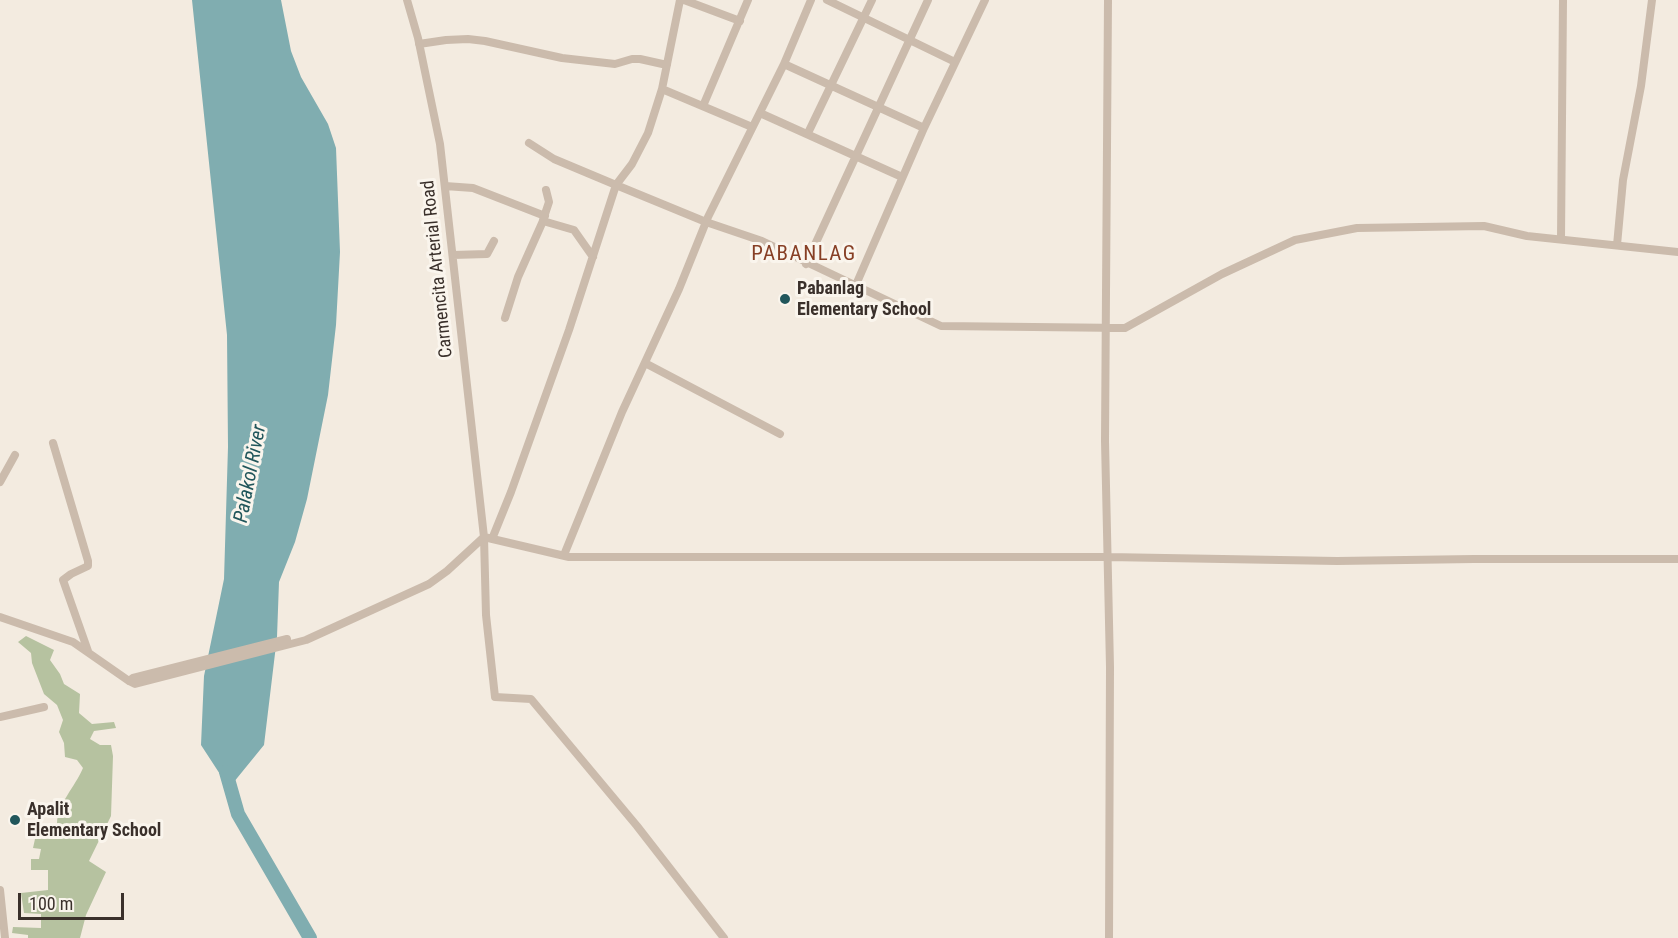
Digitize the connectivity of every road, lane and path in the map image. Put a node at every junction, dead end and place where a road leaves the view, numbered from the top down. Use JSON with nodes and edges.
{"nodes":[{"id":1,"x":407,"y":0,"type":"edge"},
{"id":2,"x":682,"y":0,"type":"edge"},
{"id":3,"x":748,"y":0,"type":"edge"},
{"id":4,"x":812,"y":0,"type":"edge"},
{"id":5,"x":827,"y":0,"type":"edge"},
{"id":6,"x":872,"y":0,"type":"edge"},
{"id":7,"x":928,"y":0,"type":"edge"},
{"id":8,"x":985,"y":0,"type":"edge"},
{"id":9,"x":1108,"y":0,"type":"edge"},
{"id":10,"x":1563,"y":0,"type":"edge"},
{"id":11,"x":1652,"y":0,"type":"edge"},
{"id":12,"x":864,"y":17,"type":"junction"},
{"id":13,"x":740,"y":21,"type":"junction"},
{"id":14,"x":909,"y":41,"type":"junction"},
{"id":15,"x":419,"y":44,"type":"junction"},
{"id":16,"x":955,"y":62,"type":"junction"},
{"id":17,"x":784,"y":64,"type":"junction"},
{"id":18,"x":667,"y":65,"type":"junction"},
{"id":19,"x":831,"y":86,"type":"junction"},
{"id":20,"x":662,"y":88,"type":"junction"},
{"id":21,"x":703,"y":106,"type":"junction"},
{"id":22,"x":878,"y":108,"type":"junction"},
{"id":23,"x":760,"y":113,"type":"junction"},
{"id":24,"x":752,"y":127,"type":"junction"},
{"id":25,"x":924,"y":128,"type":"junction"},
{"id":26,"x":808,"y":133,"type":"junction"},
{"id":27,"x":529,"y":143,"type":"dead end"},
{"id":28,"x":856,"y":156,"type":"junction"},
{"id":29,"x":902,"y":177,"type":"junction"},
{"id":30,"x":616,"y":185,"type":"junction"},
{"id":31,"x":445,"y":186,"type":"junction"},
{"id":32,"x":546,"y":190,"type":"dead end"},
{"id":33,"x":544,"y":218,"type":"junction"},
{"id":34,"x":706,"y":222,"type":"junction"},
{"id":35,"x":1561,"y":239,"type":"junction"},
{"id":36,"x":494,"y":241,"type":"dead end"},
{"id":37,"x":1617,"y":245,"type":"junction"},
{"id":38,"x":1678,"y":252,"type":"edge"},
{"id":39,"x":453,"y":255,"type":"junction"},
{"id":40,"x":593,"y":257,"type":"junction"},
{"id":41,"x":806,"y":264,"type":"junction"},
{"id":42,"x":855,"y":286,"type":"junction"},
{"id":43,"x":505,"y":318,"type":"dead end"},
{"id":44,"x":1106,"y":327,"type":"junction"},
{"id":45,"x":645,"y":363,"type":"junction"},
{"id":46,"x":780,"y":434,"type":"dead end"},
{"id":47,"x":53,"y":443,"type":"dead end"},
{"id":48,"x":15,"y":455,"type":"dead end"},
{"id":49,"x":0,"y":482,"type":"edge"},
{"id":50,"x":488,"y":538,"type":"junction"},
{"id":51,"x":564,"y":555,"type":"junction"},
{"id":52,"x":1108,"y":557,"type":"junction"},
{"id":53,"x":1678,"y":559,"type":"edge"},
{"id":54,"x":0,"y":617,"type":"edge"},
{"id":55,"x":88,"y":651,"type":"junction"},
{"id":56,"x":44,"y":707,"type":"dead end"},
{"id":57,"x":0,"y":717,"type":"edge"},
{"id":58,"x":0,"y":890,"type":"edge"},
{"id":59,"x":4,"y":938,"type":"edge"},
{"id":60,"x":724,"y":938,"type":"edge"},
{"id":61,"x":1109,"y":938,"type":"edge"}],
"edges":[{"from":1,"to":15,"type":"street","name":"Carmencita Arterial Road"},
{"from":2,"to":13,"type":"street"},
{"from":2,"to":18,"type":"street"},
{"from":3,"to":13,"type":"street"},
{"from":4,"to":17,"type":"street"},
{"from":5,"to":12,"type":"street"},
{"from":6,"to":12,"type":"street"},
{"from":7,"to":14,"type":"street"},
{"from":8,"to":16,"type":"street"},
{"from":9,"to":44,"type":"street"},
{"from":10,"to":35,"type":"street"},
{"from":11,"to":37,"type":"street"},
{"from":12,"to":14,"type":"street"},
{"from":12,"to":19,"type":"street"},
{"from":13,"to":21,"type":"street"},
{"from":14,"to":16,"type":"street"},
{"from":14,"to":22,"type":"street"},
{"from":15,"to":18,"type":"street"},
{"from":15,"to":31,"type":"street","name":"Carmencita Arterial Road"},
{"from":16,"to":25,"type":"street"},
{"from":17,"to":19,"type":"street"},
{"from":17,"to":23,"type":"street"},
{"from":18,"to":20,"type":"street"},
{"from":19,"to":22,"type":"street"},
{"from":19,"to":26,"type":"street"},
{"from":20,"to":21,"type":"street"},
{"from":20,"to":30,"type":"street"},
{"from":21,"to":24,"type":"street"},
{"from":22,"to":25,"type":"street"},
{"from":22,"to":28,"type":"street"},
{"from":23,"to":24,"type":"street"},
{"from":23,"to":26,"type":"street"},
{"from":24,"to":34,"type":"street"},
{"from":25,"to":29,"type":"street"},
{"from":26,"to":28,"type":"street"},
{"from":27,"to":30,"type":"street"},
{"from":28,"to":29,"type":"street"},
{"from":28,"to":41,"type":"street"},
{"from":29,"to":42,"type":"street"},
{"from":30,"to":34,"type":"street"},
{"from":30,"to":40,"type":"street"},
{"from":31,"to":33,"type":"street"},
{"from":31,"to":39,"type":"street","name":"Carmencita Arterial Road"},
{"from":32,"to":33,"type":"street"},
{"from":33,"to":40,"type":"street"},
{"from":33,"to":43,"type":"street"},
{"from":34,"to":41,"type":"street"},
{"from":34,"to":45,"type":"street"},
{"from":35,"to":37,"type":"street"},
{"from":35,"to":44,"type":"street"},
{"from":36,"to":39,"type":"street"},
{"from":37,"to":38,"type":"street"},
{"from":39,"to":50,"type":"street","name":"Carmencita Arterial Road"},
{"from":40,"to":50,"type":"street"},
{"from":41,"to":42,"type":"street"},
{"from":42,"to":44,"type":"street"},
{"from":44,"to":52,"type":"street"},
{"from":45,"to":46,"type":"street"},
{"from":45,"to":51,"type":"street"},
{"from":47,"to":55,"type":"street"},
{"from":48,"to":49,"type":"street"},
{"from":50,"to":51,"type":"street"},
{"from":50,"to":55,"type":"street"},
{"from":50,"to":60,"type":"street","name":"Carmencita Arterial Road"},
{"from":51,"to":52,"type":"street"},
{"from":52,"to":53,"type":"street"},
{"from":52,"to":61,"type":"street"},
{"from":54,"to":55,"type":"street"},
{"from":56,"to":57,"type":"street"},
{"from":58,"to":59,"type":"street"}]}
